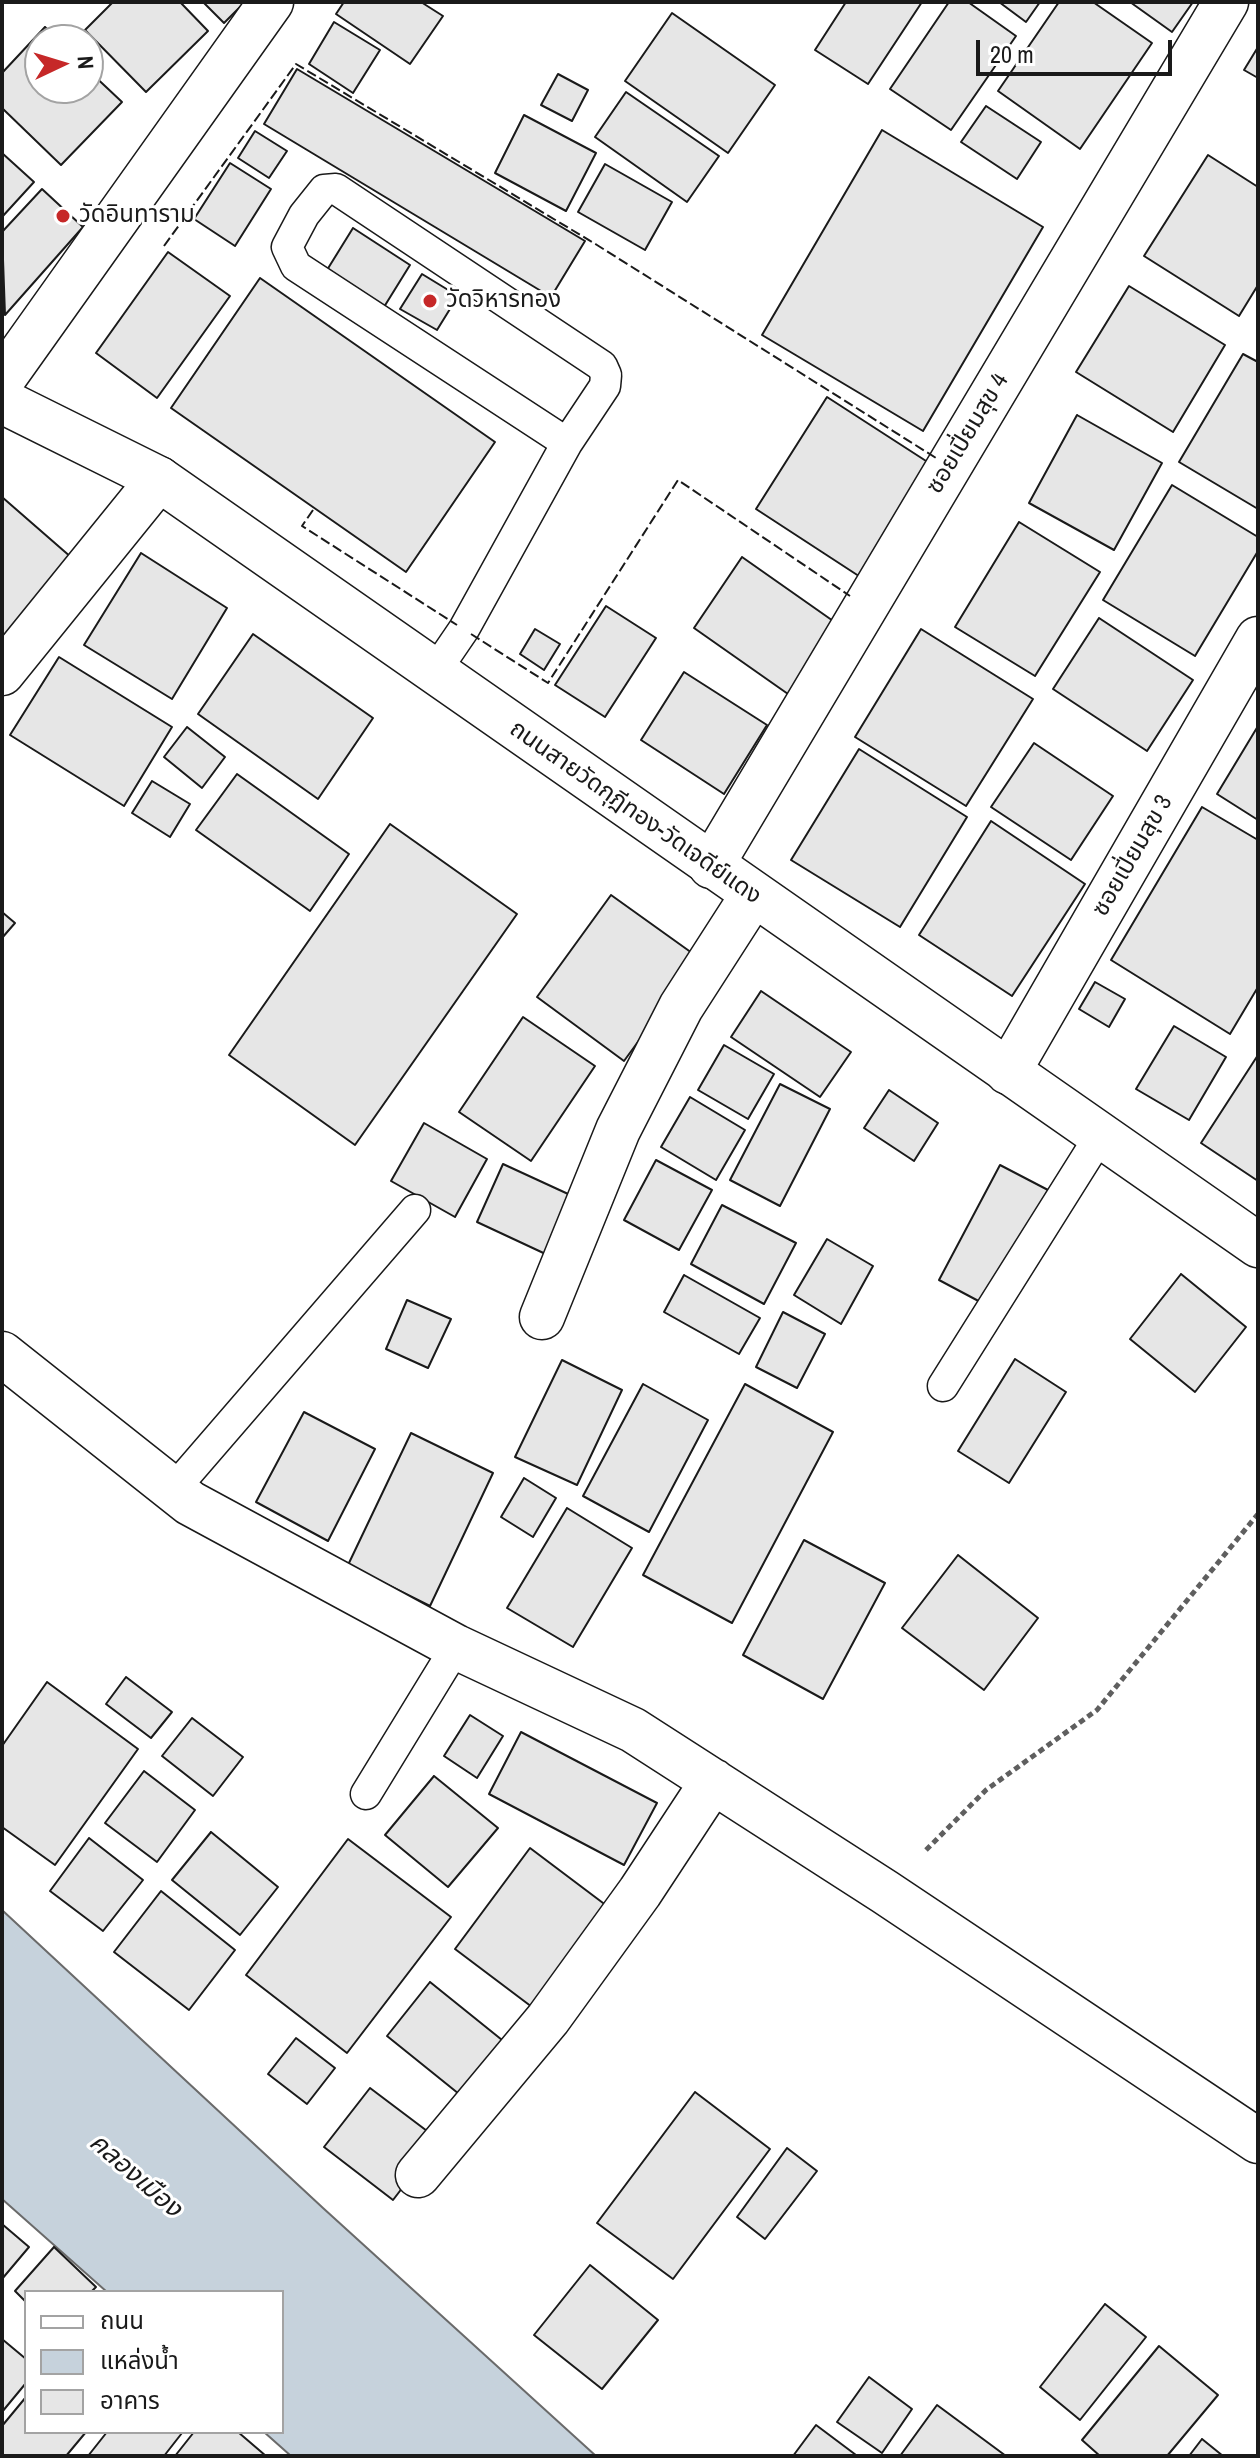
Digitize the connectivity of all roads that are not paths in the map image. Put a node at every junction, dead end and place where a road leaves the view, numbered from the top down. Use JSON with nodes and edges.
{"nodes":[{"id":1,"x":271,"y":2,"type":"edge"},
{"id":2,"x":1226,"y":2,"type":"edge"},
{"id":3,"x":2,"y":380,"type":"edge"},
{"id":4,"x":2,"y":401,"type":"edge"},
{"id":5,"x":567,"y":443,"type":"junction"},
{"id":6,"x":159,"y":479,"type":"junction"},
{"id":7,"x":1258,"y":639,"type":"edge"},
{"id":8,"x":2,"y":673,"type":"edge"},
{"id":9,"x":434,"y":673,"type":"junction"},
{"id":10,"x":711,"y":866,"type":"junction"},
{"id":11,"x":753,"y":895,"type":"junction"},
{"id":12,"x":1008,"y":1072,"type":"junction"},
{"id":13,"x":1100,"y":1136,"type":"junction"},
{"id":14,"x":415,"y":1210,"type":"dead end"},
{"id":15,"x":1258,"y":1245,"type":"edge"},
{"id":16,"x":542,"y":1317,"type":"dead end"},
{"id":17,"x":2,"y":1354,"type":"edge"},
{"id":18,"x":943,"y":1386,"type":"dead end"},
{"id":19,"x":174,"y":1489,"type":"junction"},
{"id":20,"x":456,"y":1647,"type":"junction"},
{"id":21,"x":713,"y":1781,"type":"junction"},
{"id":22,"x":366,"y":1794,"type":"dead end"},
{"id":23,"x":1258,"y":2141,"type":"edge"},
{"id":24,"x":418,"y":2175,"type":"dead end"}],
"edges":[{"from":1,"to":3,"type":"street"},
{"from":2,"to":10,"type":"street","name":"ซอยเปี่ยมสุข 4"},
{"from":4,"to":6,"type":"street","name":"ถนนสายวัดกุฎีทอง-วัดเจดีย์แดง"},
{"from":5,"to":5,"type":"lane"},
{"from":5,"to":9,"type":"lane"},
{"from":6,"to":8,"type":"street"},
{"from":6,"to":9,"type":"street","name":"ถนนสายวัดกุฎีทอง-วัดเจดีย์แดง"},
{"from":7,"to":12,"type":"street","name":"ซอยเปี่ยมสุข 3"},
{"from":9,"to":10,"type":"street","name":"ถนนสายวัดกุฎีทอง-วัดเจดีย์แดง"},
{"from":10,"to":11,"type":"street","name":"ถนนสายวัดกุฎีทอง-วัดเจดีย์แดง"},
{"from":11,"to":12,"type":"street","name":"ถนนสายวัดกุฎีทอง-วัดเจดีย์แดง"},
{"from":11,"to":16,"type":"street"},
{"from":12,"to":13,"type":"street","name":"ถนนสายวัดกุฎีทอง-วัดเจดีย์แดง"},
{"from":13,"to":15,"type":"street","name":"ถนนสายวัดกุฎีทอง-วัดเจดีย์แดง"},
{"from":13,"to":18,"type":"lane"},
{"from":14,"to":19,"type":"lane"},
{"from":17,"to":19,"type":"street"},
{"from":19,"to":20,"type":"street"},
{"from":20,"to":21,"type":"street"},
{"from":20,"to":22,"type":"lane"},
{"from":21,"to":23,"type":"street"},
{"from":21,"to":24,"type":"street"}]}
